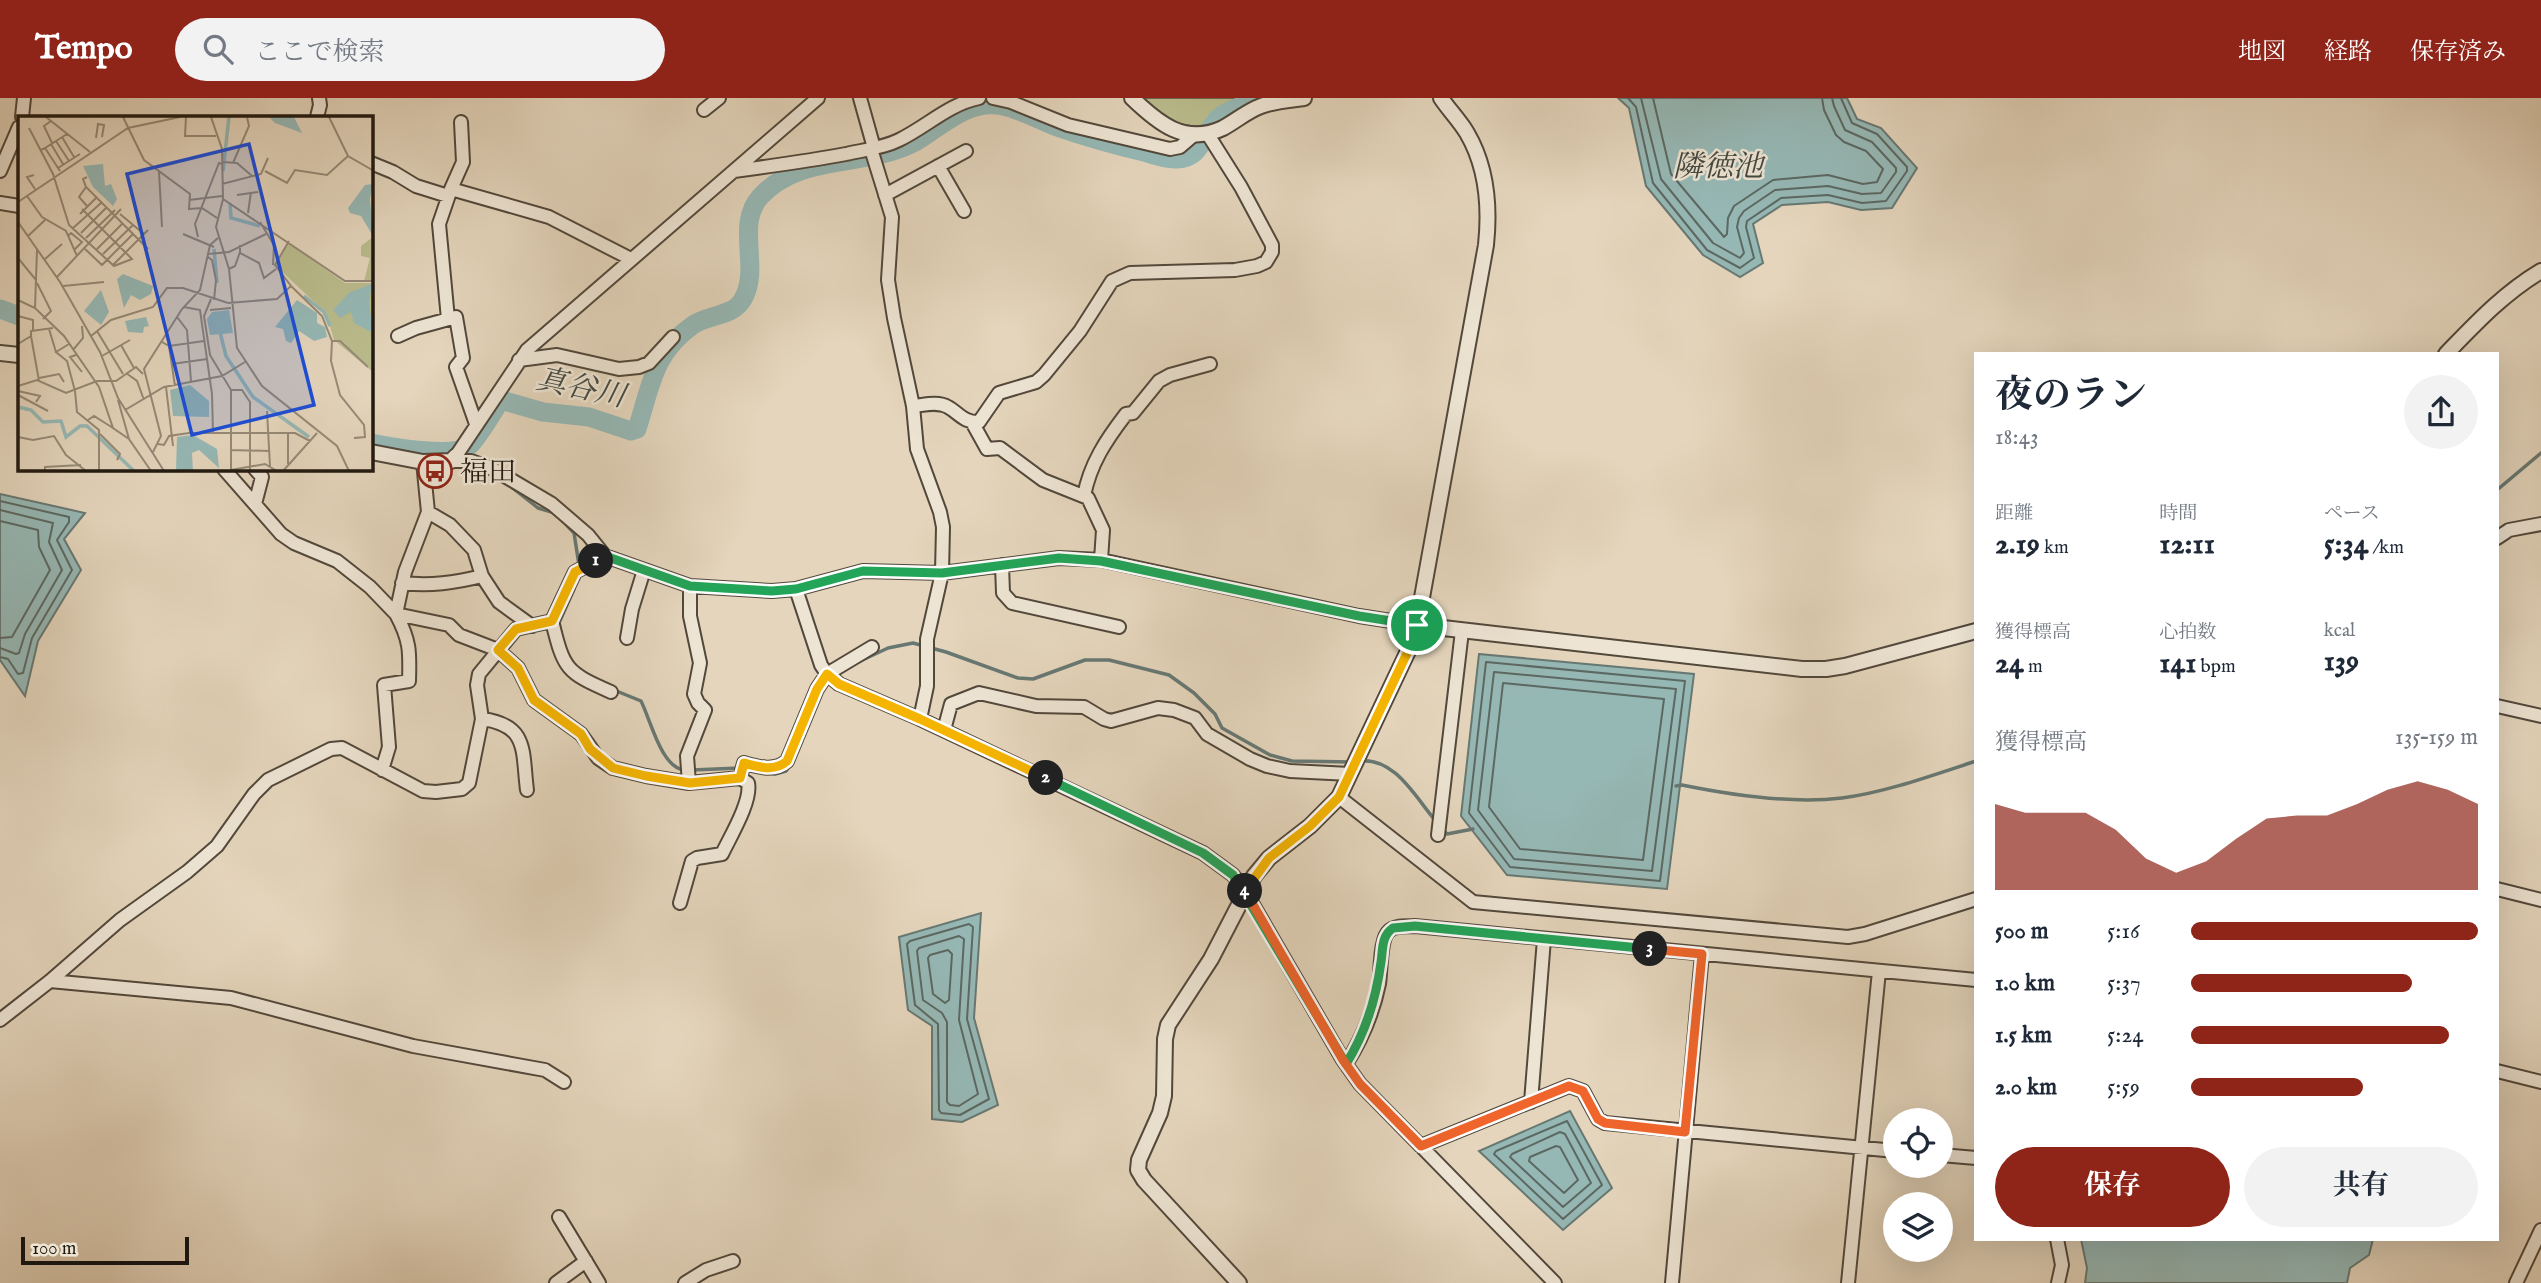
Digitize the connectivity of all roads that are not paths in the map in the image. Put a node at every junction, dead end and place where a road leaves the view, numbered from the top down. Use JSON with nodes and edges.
{"nodes":[{"id":1,"x":24,"y":98,"type":"edge"},
{"id":2,"x":318,"y":98,"type":"edge"},
{"id":3,"x":719,"y":98,"type":"edge"},
{"id":4,"x":818,"y":98,"type":"edge"},
{"id":5,"x":860,"y":98,"type":"edge"},
{"id":6,"x":979,"y":98,"type":"edge"},
{"id":7,"x":993,"y":98,"type":"edge"},
{"id":8,"x":1132,"y":98,"type":"edge"},
{"id":9,"x":1304,"y":98,"type":"edge"},
{"id":10,"x":1441,"y":98,"type":"edge"},
{"id":11,"x":704,"y":110,"type":"dead end"},
{"id":12,"x":22,"y":116,"type":"edge"},
{"id":13,"x":317,"y":116,"type":"edge"},
{"id":14,"x":461,"y":122,"type":"dead end"},
{"id":15,"x":18,"y":129,"type":"edge"},
{"id":16,"x":1201,"y":134,"type":"junction"},
{"id":17,"x":872,"y":149,"type":"junction"},
{"id":18,"x":966,"y":151,"type":"dead end"},
{"id":19,"x":373,"y":164,"type":"edge"},
{"id":20,"x":939,"y":166,"type":"junction"},
{"id":21,"x":0,"y":170,"type":"edge"},
{"id":22,"x":734,"y":171,"type":"junction"},
{"id":23,"x":450,"y":193,"type":"junction"},
{"id":24,"x":885,"y":195,"type":"junction"},
{"id":25,"x":0,"y":203,"type":"edge"},
{"id":26,"x":18,"y":206,"type":"edge"},
{"id":27,"x":964,"y":211,"type":"dead end"},
{"id":28,"x":631,"y":259,"type":"junction"},
{"id":29,"x":2541,"y":271,"type":"edge"},
{"id":30,"x":448,"y":319,"type":"junction"},
{"id":31,"x":398,"y":336,"type":"dead end"},
{"id":32,"x":673,"y":337,"type":"dead end"},
{"id":33,"x":2448,"y":352,"type":"edge"},
{"id":34,"x":0,"y":353,"type":"edge"},
{"id":35,"x":18,"y":355,"type":"edge"},
{"id":36,"x":519,"y":360,"type":"junction"},
{"id":37,"x":1210,"y":364,"type":"dead end"},
{"id":38,"x":913,"y":406,"type":"junction"},
{"id":39,"x":972,"y":422,"type":"junction"},
{"id":40,"x":476,"y":424,"type":"junction"},
{"id":41,"x":373,"y":452,"type":"edge"},
{"id":42,"x":453,"y":459,"type":"junction"},
{"id":43,"x":423,"y":462,"type":"junction"},
{"id":44,"x":226,"y":471,"type":"edge"},
{"id":45,"x":257,"y":471,"type":"edge"},
{"id":46,"x":1084,"y":496,"type":"junction"},
{"id":47,"x":255,"y":504,"type":"junction"},
{"id":48,"x":428,"y":512,"type":"junction"},
{"id":49,"x":2541,"y":524,"type":"edge"},
{"id":50,"x":2499,"y":537,"type":"edge"},
{"id":51,"x":605,"y":556,"type":"junction"},
{"id":52,"x":1101,"y":561,"type":"junction"},
{"id":53,"x":1002,"y":565,"type":"junction"},
{"id":54,"x":645,"y":570,"type":"junction"},
{"id":55,"x":942,"y":573,"type":"junction"},
{"id":56,"x":482,"y":576,"type":"junction"},
{"id":57,"x":402,"y":583,"type":"junction"},
{"id":58,"x":690,"y":586,"type":"junction"},
{"id":59,"x":796,"y":589,"type":"junction"},
{"id":60,"x":396,"y":614,"type":"junction"},
{"id":61,"x":552,"y":621,"type":"junction"},
{"id":62,"x":1417,"y":625,"type":"junction"},
{"id":63,"x":532,"y":626,"type":"junction"},
{"id":64,"x":1119,"y":627,"type":"dead end"},
{"id":65,"x":1462,"y":631,"type":"junction"},
{"id":66,"x":1974,"y":632,"type":"edge"},
{"id":67,"x":627,"y":638,"type":"dead end"},
{"id":68,"x":872,"y":647,"type":"dead end"},
{"id":69,"x":498,"y":650,"type":"junction"},
{"id":70,"x":827,"y":674,"type":"junction"},
{"id":71,"x":611,"y":692,"type":"dead end"},
{"id":72,"x":2499,"y":706,"type":"edge"},
{"id":73,"x":2541,"y":716,"type":"edge"},
{"id":74,"x":482,"y":719,"type":"junction"},
{"id":75,"x":920,"y":719,"type":"junction"},
{"id":76,"x":944,"y":730,"type":"junction"},
{"id":77,"x":382,"y":770,"type":"junction"},
{"id":78,"x":1350,"y":774,"type":"junction"},
{"id":79,"x":740,"y":778,"type":"junction"},
{"id":80,"x":690,"y":783,"type":"junction"},
{"id":81,"x":527,"y":790,"type":"dead end"},
{"id":82,"x":1339,"y":797,"type":"junction"},
{"id":83,"x":1438,"y":835,"type":"dead end"},
{"id":84,"x":2499,"y":890,"type":"edge"},
{"id":85,"x":1245,"y":891,"type":"junction"},
{"id":86,"x":1974,"y":900,"type":"edge"},
{"id":87,"x":2541,"y":900,"type":"edge"},
{"id":88,"x":680,"y":903,"type":"dead end"},
{"id":89,"x":1544,"y":939,"type":"junction"},
{"id":90,"x":1702,"y":954,"type":"junction"},
{"id":91,"x":1878,"y":971,"type":"junction"},
{"id":92,"x":1974,"y":980,"type":"edge"},
{"id":93,"x":50,"y":982,"type":"junction"},
{"id":94,"x":0,"y":1020,"type":"edge"},
{"id":95,"x":1346,"y":1064,"type":"junction"},
{"id":96,"x":2499,"y":1072,"type":"edge"},
{"id":97,"x":564,"y":1082,"type":"dead end"},
{"id":98,"x":2541,"y":1082,"type":"edge"},
{"id":99,"x":1531,"y":1102,"type":"junction"},
{"id":100,"x":1685,"y":1132,"type":"junction"},
{"id":101,"x":1421,"y":1146,"type":"junction"},
{"id":102,"x":1861,"y":1148,"type":"junction"},
{"id":103,"x":1883,"y":1150,"type":"edge"},
{"id":104,"x":1953,"y":1156,"type":"edge"},
{"id":105,"x":1974,"y":1158,"type":"edge"},
{"id":106,"x":559,"y":1217,"type":"dead end"},
{"id":107,"x":2541,"y":1230,"type":"edge"},
{"id":108,"x":2057,"y":1241,"type":"edge"},
{"id":109,"x":586,"y":1261,"type":"junction"},
{"id":110,"x":733,"y":1261,"type":"dead end"},
{"id":111,"x":556,"y":1283,"type":"edge"},
{"id":112,"x":599,"y":1283,"type":"edge"},
{"id":113,"x":685,"y":1283,"type":"edge"},
{"id":114,"x":1239,"y":1283,"type":"edge"},
{"id":115,"x":1555,"y":1283,"type":"edge"},
{"id":116,"x":1672,"y":1283,"type":"edge"},
{"id":117,"x":1848,"y":1283,"type":"edge"},
{"id":118,"x":2059,"y":1283,"type":"edge"},
{"id":119,"x":2516,"y":1283,"type":"edge"}],
"edges":[{"from":1,"to":12,"type":"street"},
{"from":2,"to":13,"type":"street"},
{"from":3,"to":11,"type":"street"},
{"from":4,"to":22,"type":"street"},
{"from":5,"to":17,"type":"street"},
{"from":6,"to":17,"type":"street"},
{"from":7,"to":16,"type":"street"},
{"from":8,"to":16,"type":"street"},
{"from":9,"to":16,"type":"street"},
{"from":10,"to":62,"type":"street"},
{"from":14,"to":23,"type":"street"},
{"from":15,"to":21,"type":"street"},
{"from":16,"to":39,"type":"street"},
{"from":17,"to":22,"type":"street"},
{"from":17,"to":24,"type":"street"},
{"from":18,"to":20,"type":"street"},
{"from":19,"to":23,"type":"street"},
{"from":20,"to":24,"type":"street"},
{"from":20,"to":27,"type":"street"},
{"from":22,"to":28,"type":"street"},
{"from":23,"to":28,"type":"street"},
{"from":23,"to":30,"type":"street"},
{"from":24,"to":38,"type":"street"},
{"from":25,"to":26,"type":"street"},
{"from":28,"to":36,"type":"street"},
{"from":29,"to":33,"type":"street"},
{"from":30,"to":31,"type":"street"},
{"from":30,"to":40,"type":"street"},
{"from":32,"to":36,"type":"street"},
{"from":34,"to":35,"type":"street"},
{"from":36,"to":40,"type":"street"},
{"from":37,"to":46,"type":"street"},
{"from":38,"to":39,"type":"street"},
{"from":38,"to":55,"type":"street"},
{"from":39,"to":46,"type":"street"},
{"from":40,"to":42,"type":"street"},
{"from":41,"to":43,"type":"street"},
{"from":42,"to":43,"type":"street"},
{"from":42,"to":51,"type":"street"},
{"from":43,"to":48,"type":"street"},
{"from":44,"to":47,"type":"street"},
{"from":45,"to":47,"type":"street"},
{"from":46,"to":52,"type":"street"},
{"from":47,"to":60,"type":"street"},
{"from":48,"to":56,"type":"street"},
{"from":48,"to":57,"type":"street"},
{"from":49,"to":50,"type":"street"},
{"from":51,"to":54,"type":"street"},
{"from":51,"to":61,"type":"street"},
{"from":52,"to":53,"type":"street"},
{"from":52,"to":62,"type":"street"},
{"from":53,"to":55,"type":"street"},
{"from":53,"to":64,"type":"street"},
{"from":54,"to":58,"type":"street"},
{"from":54,"to":67,"type":"street"},
{"from":55,"to":59,"type":"street"},
{"from":55,"to":75,"type":"street"},
{"from":56,"to":57,"type":"street"},
{"from":56,"to":63,"type":"street"},
{"from":57,"to":60,"type":"street"},
{"from":58,"to":59,"type":"street"},
{"from":58,"to":80,"type":"street"},
{"from":59,"to":70,"type":"street"},
{"from":60,"to":69,"type":"street"},
{"from":60,"to":77,"type":"street"},
{"from":61,"to":63,"type":"street"},
{"from":61,"to":71,"type":"street"},
{"from":62,"to":65,"type":"street"},
{"from":62,"to":78,"type":"street"},
{"from":63,"to":69,"type":"street"},
{"from":65,"to":66,"type":"street"},
{"from":65,"to":83,"type":"street"},
{"from":68,"to":70,"type":"street"},
{"from":69,"to":74,"type":"street"},
{"from":69,"to":80,"type":"street"},
{"from":70,"to":75,"type":"street"},
{"from":70,"to":79,"type":"street"},
{"from":72,"to":73,"type":"street"},
{"from":74,"to":77,"type":"street"},
{"from":74,"to":81,"type":"street"},
{"from":75,"to":76,"type":"street"},
{"from":76,"to":78,"type":"street"},
{"from":76,"to":85,"type":"street"},
{"from":77,"to":93,"type":"street"},
{"from":78,"to":82,"type":"street"},
{"from":79,"to":80,"type":"street"},
{"from":79,"to":88,"type":"street"},
{"from":82,"to":85,"type":"street"},
{"from":82,"to":86,"type":"street"},
{"from":84,"to":87,"type":"street"},
{"from":85,"to":95,"type":"street"},
{"from":85,"to":114,"type":"street"},
{"from":89,"to":90,"type":"street"},
{"from":89,"to":95,"type":"street"},
{"from":89,"to":99,"type":"street"},
{"from":90,"to":91,"type":"street"},
{"from":90,"to":100,"type":"street"},
{"from":91,"to":92,"type":"street"},
{"from":91,"to":102,"type":"street"},
{"from":93,"to":94,"type":"street"},
{"from":93,"to":97,"type":"street"},
{"from":95,"to":101,"type":"street"},
{"from":96,"to":98,"type":"street"},
{"from":99,"to":100,"type":"street"},
{"from":99,"to":101,"type":"street"},
{"from":100,"to":102,"type":"street"},
{"from":100,"to":116,"type":"street"},
{"from":101,"to":115,"type":"street"},
{"from":102,"to":103,"type":"street"},
{"from":102,"to":117,"type":"street"},
{"from":104,"to":105,"type":"street"},
{"from":106,"to":109,"type":"street"},
{"from":107,"to":119,"type":"street"},
{"from":108,"to":118,"type":"street"},
{"from":109,"to":111,"type":"street"},
{"from":109,"to":112,"type":"street"},
{"from":110,"to":113,"type":"street"}]}
